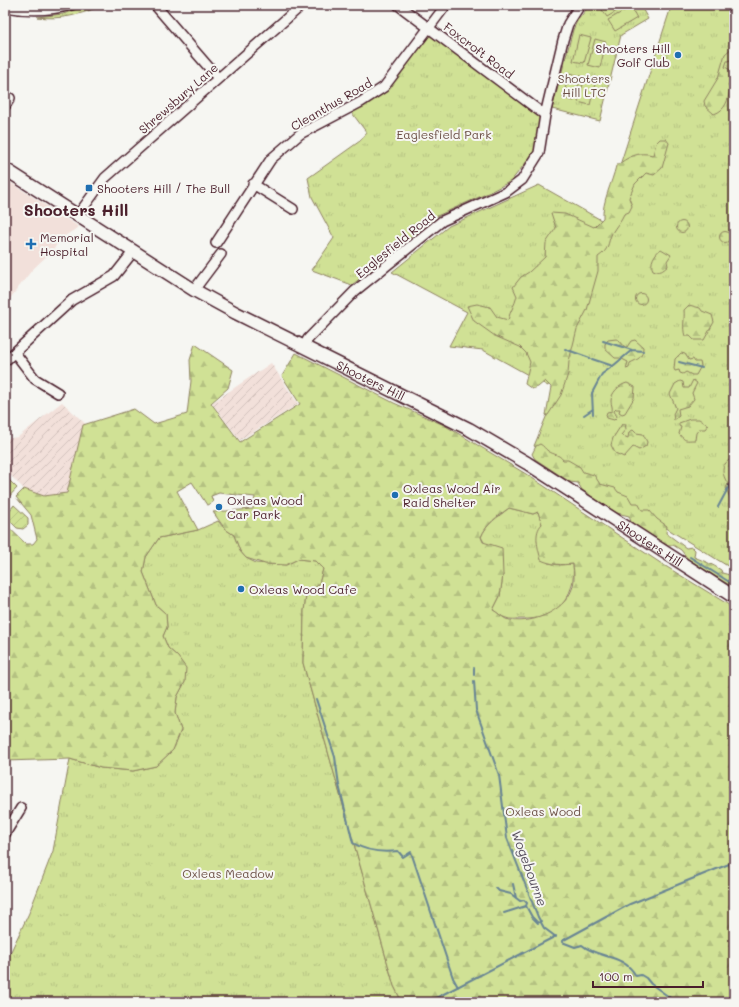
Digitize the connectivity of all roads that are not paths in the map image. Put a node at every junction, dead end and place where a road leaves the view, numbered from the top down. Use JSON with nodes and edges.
{"nodes":[{"id":1,"x":71,"y":5,"type":"edge"},
{"id":2,"x":155,"y":5,"type":"edge"},
{"id":3,"x":302,"y":5,"type":"edge"},
{"id":4,"x":398,"y":5,"type":"edge"},
{"id":5,"x":446,"y":5,"type":"edge"},
{"id":6,"x":580,"y":5,"type":"edge"},
{"id":7,"x":5,"y":7,"type":"edge"},
{"id":8,"x":429,"y":28,"type":"junction"},
{"id":9,"x":218,"y":78,"type":"junction"},
{"id":10,"x":10,"y":98,"type":"dead end"},
{"id":11,"x":5,"y":106,"type":"edge"},
{"id":12,"x":545,"y":115,"type":"junction"},
{"id":13,"x":5,"y":169,"type":"edge"},
{"id":14,"x":253,"y":184,"type":"junction"},
{"id":15,"x":293,"y":209,"type":"dead end"},
{"id":16,"x":78,"y":215,"type":"junction"},
{"id":17,"x":216,"y":243,"type":"dead end"},
{"id":18,"x":133,"y":252,"type":"junction"},
{"id":19,"x":221,"y":254,"type":"dead end"},
{"id":20,"x":194,"y":290,"type":"junction"},
{"id":21,"x":304,"y":346,"type":"junction"},
{"id":22,"x":15,"y":353,"type":"junction"},
{"id":23,"x":5,"y":362,"type":"edge"},
{"id":24,"x":58,"y":394,"type":"dead end"},
{"id":25,"x":734,"y":597,"type":"edge"},
{"id":26,"x":20,"y":808,"type":"dead end"},
{"id":27,"x":5,"y":834,"type":"edge"}],
"edges":[{"from":1,"to":7,"type":"street"},
{"from":2,"to":9,"type":"street"},
{"from":3,"to":9,"type":"street","name":"Shrewsbury Lane"},
{"from":4,"to":8,"type":"street","name":"Foxcroft Road"},
{"from":5,"to":8,"type":"street","name":"Cleanthus Road"},
{"from":6,"to":12,"type":"street","name":"Eaglesfield Road"},
{"from":8,"to":12,"type":"street","name":"Foxcroft Road"},
{"from":8,"to":14,"type":"street","name":"Cleanthus Road"},
{"from":9,"to":16,"type":"street","name":"Shrewsbury Lane"},
{"from":10,"to":11,"type":"street"},
{"from":12,"to":21,"type":"street","name":"Eaglesfield Road"},
{"from":13,"to":16,"type":"main road","name":"Shooters Hill"},
{"from":14,"to":15,"type":"street"},
{"from":14,"to":17,"type":"street","name":"Cleanthus Road"},
{"from":16,"to":18,"type":"main road","name":"Shooters Hill"},
{"from":18,"to":20,"type":"main road","name":"Shooters Hill"},
{"from":18,"to":22,"type":"street"},
{"from":19,"to":20,"type":"street"},
{"from":20,"to":21,"type":"main road","name":"Shooters Hill"},
{"from":21,"to":25,"type":"main road","name":"Shooters Hill"},
{"from":22,"to":23,"type":"street"},
{"from":22,"to":24,"type":"street"},
{"from":26,"to":27,"type":"street"}]}
